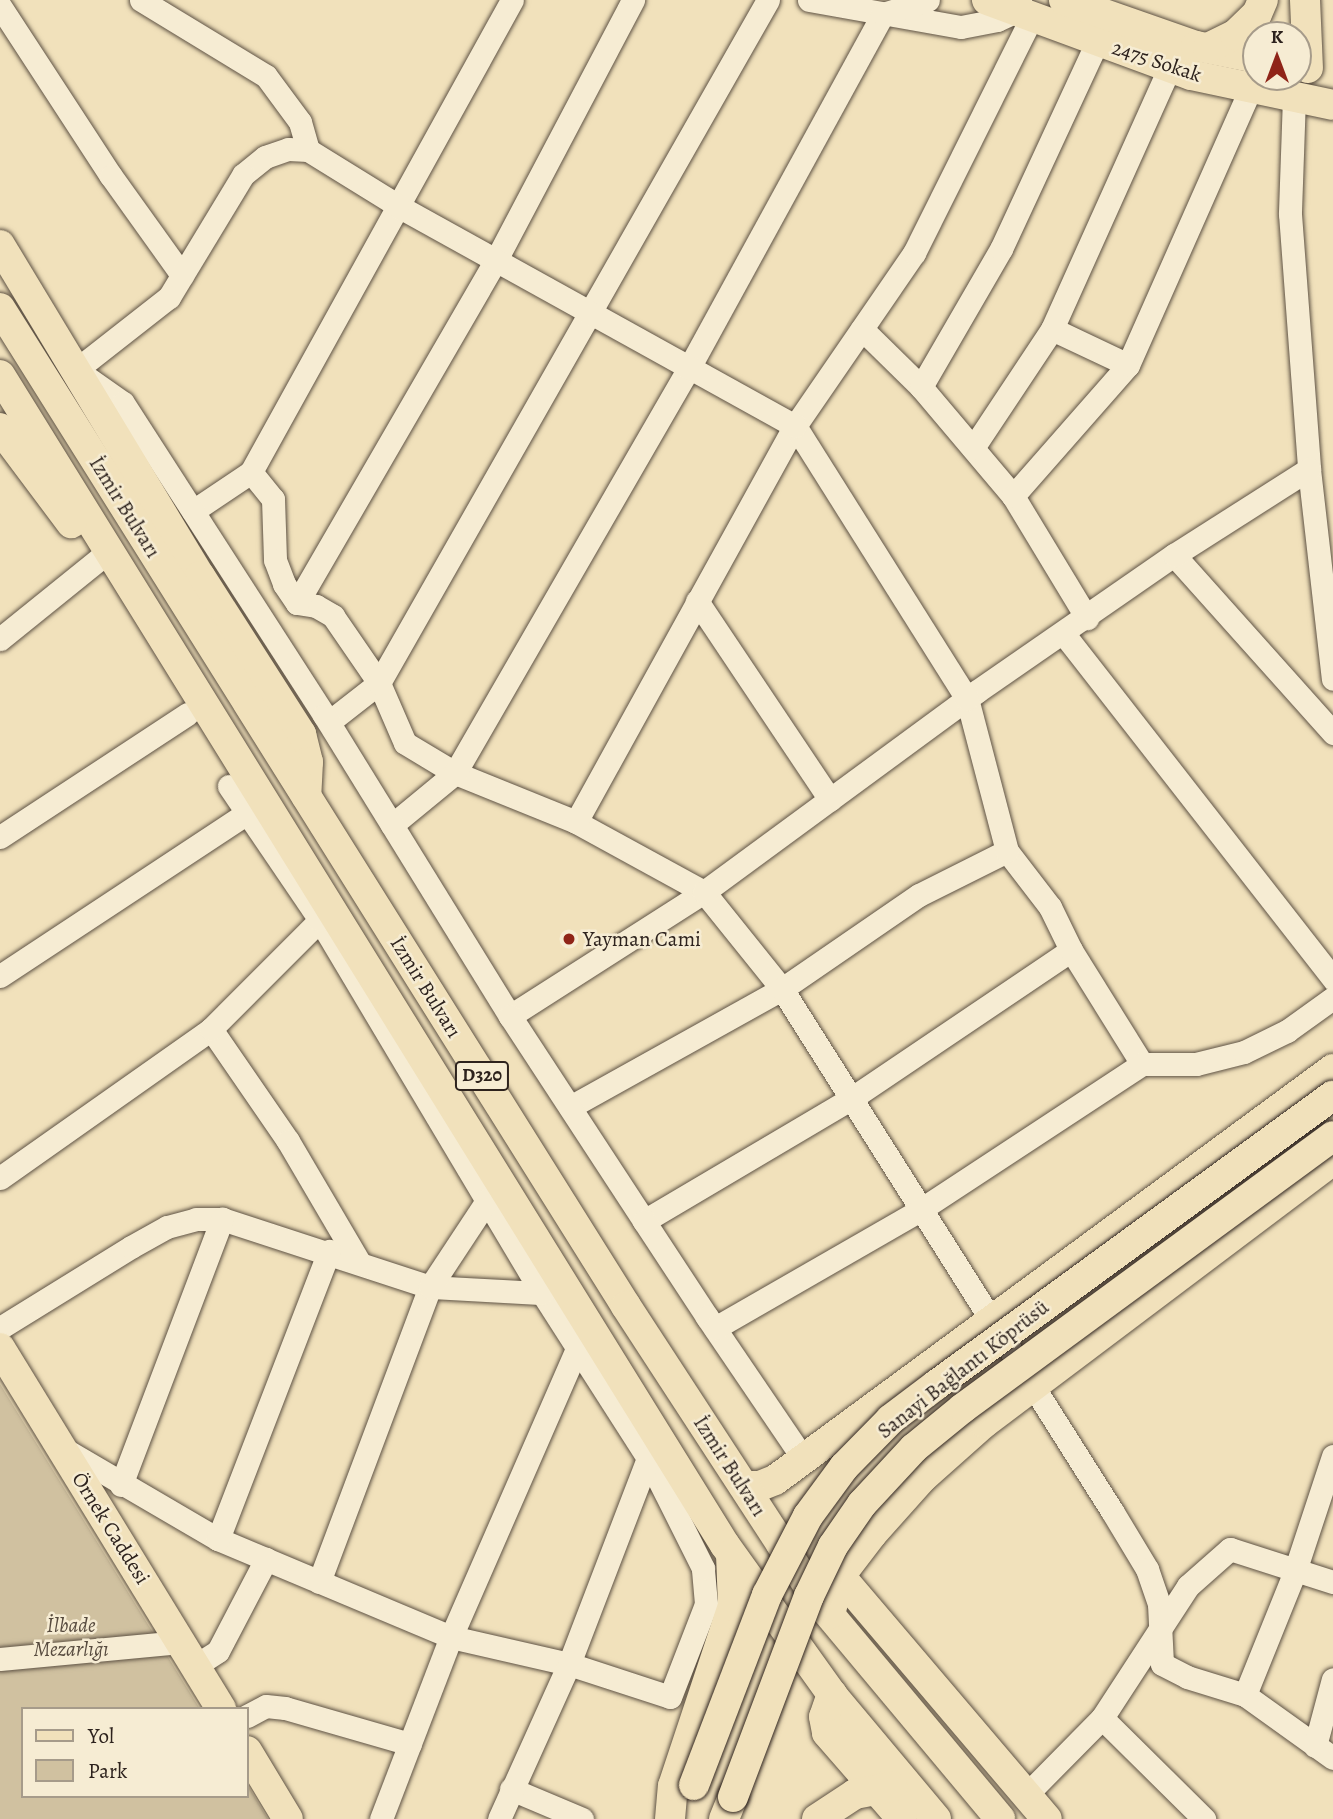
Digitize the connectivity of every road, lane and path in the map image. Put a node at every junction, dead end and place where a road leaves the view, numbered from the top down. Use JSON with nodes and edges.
{"nodes":[{"id":1,"x":141,"y":0,"type":"edge"},
{"id":2,"x":512,"y":0,"type":"edge"},
{"id":3,"x":633,"y":0,"type":"edge"},
{"id":4,"x":768,"y":0,"type":"edge"},
{"id":5,"x":928,"y":0,"type":"edge"},
{"id":6,"x":987,"y":0,"type":"edge"},
{"id":7,"x":1064,"y":0,"type":"edge"},
{"id":8,"x":1263,"y":0,"type":"edge"},
{"id":9,"x":1305,"y":0,"type":"edge"},
{"id":10,"x":827,"y":1,"type":"edge"},
{"id":11,"x":0,"y":6,"type":"edge"},
{"id":12,"x":1022,"y":10,"type":"edge"},
{"id":13,"x":883,"y":14,"type":"junction"},
{"id":14,"x":1097,"y":41,"type":"junction"},
{"id":15,"x":1208,"y":48,"type":"junction"},
{"id":16,"x":1242,"y":55,"type":"edge"},
{"id":17,"x":1170,"y":67,"type":"junction"},
{"id":18,"x":1313,"y":68,"type":"edge"},
{"id":19,"x":1242,"y":85,"type":"edge"},
{"id":20,"x":1249,"y":91,"type":"edge"},
{"id":21,"x":1268,"y":91,"type":"edge"},
{"id":22,"x":1293,"y":97,"type":"junction"},
{"id":23,"x":1333,"y":105,"type":"edge"},
{"id":24,"x":308,"y":150,"type":"junction"},
{"id":25,"x":397,"y":205,"type":"junction"},
{"id":26,"x":0,"y":245,"type":"edge"},
{"id":27,"x":496,"y":260,"type":"junction"},
{"id":28,"x":182,"y":275,"type":"junction"},
{"id":29,"x":0,"y":307,"type":"edge"},
{"id":30,"x":591,"y":313,"type":"junction"},
{"id":31,"x":862,"y":329,"type":"junction"},
{"id":32,"x":1052,"y":329,"type":"junction"},
{"id":33,"x":1128,"y":365,"type":"junction"},
{"id":34,"x":689,"y":368,"type":"junction"},
{"id":35,"x":76,"y":370,"type":"junction"},
{"id":36,"x":0,"y":375,"type":"edge"},
{"id":37,"x":921,"y":387,"type":"junction"},
{"id":38,"x":795,"y":426,"type":"junction"},
{"id":39,"x":0,"y":428,"type":"edge"},
{"id":40,"x":972,"y":448,"type":"junction"},
{"id":41,"x":1309,"y":469,"type":"junction"},
{"id":42,"x":251,"y":472,"type":"junction"},
{"id":43,"x":1013,"y":496,"type":"junction"},
{"id":44,"x":193,"y":512,"type":"junction"},
{"id":45,"x":1174,"y":555,"type":"junction"},
{"id":46,"x":99,"y":559,"type":"junction"},
{"id":47,"x":697,"y":601,"type":"junction"},
{"id":48,"x":297,"y":603,"type":"junction"},
{"id":49,"x":1087,"y":618,"type":"junction"},
{"id":50,"x":1063,"y":634,"type":"junction"},
{"id":51,"x":0,"y":639,"type":"edge"},
{"id":52,"x":1333,"y":679,"type":"edge"},
{"id":53,"x":379,"y":683,"type":"junction"},
{"id":54,"x":967,"y":699,"type":"junction"},
{"id":55,"x":187,"y":713,"type":"junction"},
{"id":56,"x":329,"y":722,"type":"junction"},
{"id":57,"x":1333,"y":733,"type":"edge"},
{"id":58,"x":456,"y":773,"type":"junction"},
{"id":59,"x":306,"y":796,"type":"junction"},
{"id":60,"x":830,"y":800,"type":"junction"},
{"id":61,"x":259,"y":811,"type":"junction"},
{"id":62,"x":576,"y":822,"type":"junction"},
{"id":63,"x":392,"y":825,"type":"junction"},
{"id":64,"x":0,"y":837,"type":"edge"},
{"id":65,"x":1007,"y":851,"type":"junction"},
{"id":66,"x":704,"y":892,"type":"junction"},
{"id":67,"x":320,"y":920,"type":"junction"},
{"id":68,"x":1071,"y":950,"type":"junction"},
{"id":69,"x":0,"y":976,"type":"edge"},
{"id":70,"x":1333,"y":979,"type":"edge"},
{"id":71,"x":782,"y":989,"type":"junction"},
{"id":72,"x":1333,"y":998,"type":"edge"},
{"id":73,"x":510,"y":1016,"type":"junction"},
{"id":74,"x":211,"y":1029,"type":"junction"},
{"id":75,"x":1333,"y":1060,"type":"edge"},
{"id":76,"x":1142,"y":1063,"type":"junction"},
{"id":77,"x":1325,"y":1084,"type":"edge"},
{"id":78,"x":849,"y":1100,"type":"junction"},
{"id":79,"x":570,"y":1107,"type":"junction"},
{"id":80,"x":1333,"y":1136,"type":"edge"},
{"id":81,"x":1328,"y":1166,"type":"edge"},
{"id":82,"x":0,"y":1178,"type":"edge"},
{"id":83,"x":488,"y":1199,"type":"junction"},
{"id":84,"x":920,"y":1210,"type":"junction"},
{"id":85,"x":222,"y":1219,"type":"junction"},
{"id":86,"x":644,"y":1221,"type":"junction"},
{"id":87,"x":329,"y":1251,"type":"junction"},
{"id":88,"x":359,"y":1262,"type":"junction"},
{"id":89,"x":430,"y":1287,"type":"junction"},
{"id":90,"x":542,"y":1293,"type":"junction"},
{"id":91,"x":990,"y":1319,"type":"junction"},
{"id":92,"x":0,"y":1328,"type":"edge"},
{"id":93,"x":715,"y":1328,"type":"junction"},
{"id":94,"x":0,"y":1348,"type":"edge"},
{"id":95,"x":577,"y":1349,"type":"junction"},
{"id":96,"x":1032,"y":1386,"type":"junction"},
{"id":97,"x":61,"y":1447,"type":"junction"},
{"id":98,"x":1333,"y":1456,"type":"edge"},
{"id":99,"x":648,"y":1458,"type":"junction"},
{"id":100,"x":803,"y":1458,"type":"junction"},
{"id":101,"x":121,"y":1485,"type":"junction"},
{"id":102,"x":744,"y":1486,"type":"junction"},
{"id":103,"x":218,"y":1539,"type":"junction"},
{"id":104,"x":731,"y":1554,"type":"junction"},
{"id":105,"x":266,"y":1559,"type":"junction"},
{"id":106,"x":1295,"y":1571,"type":"junction"},
{"id":107,"x":840,"y":1576,"type":"junction"},
{"id":108,"x":319,"y":1581,"type":"junction"},
{"id":109,"x":1333,"y":1582,"type":"edge"},
{"id":110,"x":830,"y":1614,"type":"junction"},
{"id":111,"x":451,"y":1637,"type":"junction"},
{"id":112,"x":1159,"y":1637,"type":"junction"},
{"id":113,"x":188,"y":1654,"type":"junction"},
{"id":114,"x":0,"y":1659,"type":"edge"},
{"id":115,"x":569,"y":1664,"type":"junction"},
{"id":116,"x":1333,"y":1679,"type":"edge"},
{"id":117,"x":832,"y":1694,"type":"junction"},
{"id":118,"x":1245,"y":1695,"type":"junction"},
{"id":119,"x":670,"y":1697,"type":"junction"},
{"id":120,"x":220,"y":1707,"type":"edge"},
{"id":121,"x":700,"y":1708,"type":"junction"},
{"id":122,"x":248,"y":1715,"type":"edge"},
{"id":123,"x":1102,"y":1718,"type":"junction"},
{"id":124,"x":410,"y":1744,"type":"junction"},
{"id":125,"x":1324,"y":1752,"type":"edge"},
{"id":126,"x":248,"y":1753,"type":"edge"},
{"id":127,"x":905,"y":1782,"type":"junction"},
{"id":128,"x":511,"y":1789,"type":"junction"},
{"id":129,"x":876,"y":1792,"type":"junction"},
{"id":130,"x":1026,"y":1795,"type":"junction"},
{"id":131,"x":728,"y":1808,"type":"edge"},
{"id":132,"x":288,"y":1819,"type":"edge"},
{"id":133,"x":381,"y":1819,"type":"edge"},
{"id":134,"x":499,"y":1819,"type":"edge"},
{"id":135,"x":582,"y":1819,"type":"edge"},
{"id":136,"x":670,"y":1819,"type":"edge"},
{"id":137,"x":681,"y":1819,"type":"edge"},
{"id":138,"x":817,"y":1819,"type":"edge"},
{"id":139,"x":902,"y":1819,"type":"edge"},
{"id":140,"x":936,"y":1819,"type":"edge"},
{"id":141,"x":1000,"y":1819,"type":"edge"},
{"id":142,"x":1047,"y":1819,"type":"edge"},
{"id":143,"x":1204,"y":1819,"type":"edge"}],
"edges":[{"from":1,"to":24,"type":"street"},
{"from":2,"to":25,"type":"street"},
{"from":3,"to":27,"type":"street"},
{"from":4,"to":30,"type":"street"},
{"from":5,"to":13,"type":"street"},
{"from":6,"to":12,"type":"main road","name":"2475 Sokak"},
{"from":7,"to":15,"type":"main road","name":"2475 Sokak"},
{"from":8,"to":15,"type":"main road"},
{"from":9,"to":18,"type":"main road"},
{"from":10,"to":13,"type":"street"},
{"from":11,"to":28,"type":"street"},
{"from":12,"to":13,"type":"street"},
{"from":12,"to":14,"type":"main road","name":"2475 Sokak"},
{"from":12,"to":31,"type":"street"},
{"from":13,"to":34,"type":"street"},
{"from":14,"to":17,"type":"main road","name":"2475 Sokak"},
{"from":14,"to":37,"type":"street"},
{"from":15,"to":16,"type":"main road","name":"2475 Sokak"},
{"from":17,"to":19,"type":"main road","name":"2475 Sokak"},
{"from":17,"to":32,"type":"street"},
{"from":20,"to":33,"type":"street"},
{"from":21,"to":22,"type":"main road","name":"2475 Sokak"},
{"from":22,"to":23,"type":"main road","name":"2475 Sokak"},
{"from":22,"to":41,"type":"street"},
{"from":24,"to":25,"type":"street"},
{"from":24,"to":28,"type":"street"},
{"from":25,"to":27,"type":"street"},
{"from":25,"to":42,"type":"street"},
{"from":26,"to":35,"type":"main road"},
{"from":27,"to":30,"type":"street"},
{"from":27,"to":48,"type":"street"},
{"from":28,"to":35,"type":"street"},
{"from":29,"to":59,"type":"main road","name":"İzmir Bulvarı","number":"D320"},
{"from":30,"to":34,"type":"street"},
{"from":30,"to":53,"type":"street"},
{"from":31,"to":37,"type":"street"},
{"from":31,"to":38,"type":"street"},
{"from":32,"to":33,"type":"street"},
{"from":32,"to":40,"type":"street"},
{"from":33,"to":43,"type":"street"},
{"from":34,"to":38,"type":"street"},
{"from":34,"to":58,"type":"street"},
{"from":35,"to":44,"type":"street"},
{"from":35,"to":59,"type":"main road"},
{"from":36,"to":61,"type":"main road","name":"İzmir Bulvarı","number":"D320"},
{"from":37,"to":40,"type":"street"},
{"from":38,"to":47,"type":"street"},
{"from":38,"to":54,"type":"street"},
{"from":39,"to":46,"type":"main road"},
{"from":40,"to":43,"type":"street"},
{"from":41,"to":45,"type":"street"},
{"from":41,"to":52,"type":"street"},
{"from":42,"to":44,"type":"street"},
{"from":42,"to":48,"type":"street"},
{"from":43,"to":49,"type":"street"},
{"from":44,"to":56,"type":"street"},
{"from":45,"to":49,"type":"street"},
{"from":45,"to":57,"type":"street"},
{"from":46,"to":51,"type":"street"},
{"from":46,"to":55,"type":"main road"},
{"from":47,"to":60,"type":"street"},
{"from":47,"to":62,"type":"street"},
{"from":48,"to":53,"type":"street"},
{"from":49,"to":50,"type":"street"},
{"from":50,"to":54,"type":"street"},
{"from":50,"to":70,"type":"street"},
{"from":53,"to":56,"type":"street"},
{"from":53,"to":58,"type":"street"},
{"from":54,"to":60,"type":"street"},
{"from":54,"to":65,"type":"street"},
{"from":55,"to":61,"type":"main road"},
{"from":55,"to":64,"type":"street"},
{"from":56,"to":63,"type":"street"},
{"from":58,"to":62,"type":"street"},
{"from":58,"to":63,"type":"street"},
{"from":59,"to":102,"type":"main road","name":"İzmir Bulvarı","number":"D320"},
{"from":60,"to":66,"type":"street"},
{"from":61,"to":67,"type":"street"},
{"from":61,"to":69,"type":"street"},
{"from":61,"to":104,"type":"main road","name":"İzmir Bulvarı","number":"D320"},
{"from":62,"to":66,"type":"street"},
{"from":63,"to":73,"type":"street"},
{"from":65,"to":68,"type":"street"},
{"from":65,"to":71,"type":"street"},
{"from":66,"to":71,"type":"street"},
{"from":66,"to":73,"type":"street"},
{"from":67,"to":74,"type":"street"},
{"from":67,"to":83,"type":"street"},
{"from":68,"to":76,"type":"street"},
{"from":68,"to":78,"type":"street"},
{"from":71,"to":78,"type":"street"},
{"from":71,"to":79,"type":"street"},
{"from":72,"to":76,"type":"street"},
{"from":73,"to":79,"type":"street"},
{"from":74,"to":82,"type":"street"},
{"from":74,"to":88,"type":"street"},
{"from":75,"to":77,"type":"street"},
{"from":76,"to":84,"type":"street"},
{"from":77,"to":91,"type":"main road"},
{"from":77,"to":137,"type":"main road","name":"Sanayi Bağlantı Köprüsü","bridge":true},
{"from":78,"to":84,"type":"street"},
{"from":78,"to":86,"type":"street"},
{"from":79,"to":86,"type":"street"},
{"from":80,"to":131,"type":"main road","name":"Sanayi Bağlantı Köprüsü","bridge":true},
{"from":81,"to":96,"type":"main road"},
{"from":83,"to":89,"type":"street"},
{"from":83,"to":90,"type":"street"},
{"from":84,"to":91,"type":"street"},
{"from":84,"to":93,"type":"street"},
{"from":85,"to":87,"type":"street"},
{"from":85,"to":92,"type":"street"},
{"from":85,"to":101,"type":"street"},
{"from":86,"to":93,"type":"street"},
{"from":87,"to":88,"type":"street"},
{"from":87,"to":103,"type":"street"},
{"from":88,"to":89,"type":"street"},
{"from":89,"to":90,"type":"street"},
{"from":89,"to":108,"type":"street"},
{"from":90,"to":95,"type":"street"},
{"from":91,"to":96,"type":"street"},
{"from":91,"to":100,"type":"main road"},
{"from":93,"to":100,"type":"street"},
{"from":94,"to":97,"type":"main road","name":"Örnek Caddesi"},
{"from":95,"to":99,"type":"street"},
{"from":95,"to":111,"type":"street"},
{"from":96,"to":107,"type":"main road"},
{"from":96,"to":112,"type":"street"},
{"from":97,"to":101,"type":"street"},
{"from":97,"to":113,"type":"main road","name":"Örnek Caddesi"},
{"from":98,"to":106,"type":"street"},
{"from":99,"to":115,"type":"street"},
{"from":99,"to":119,"type":"street"},
{"from":100,"to":102,"type":"main road"},
{"from":101,"to":103,"type":"street"},
{"from":102,"to":110,"type":"main road","name":"İzmir Bulvarı","number":"D320"},
{"from":103,"to":105,"type":"street"},
{"from":104,"to":117,"type":"main road","name":"İzmir Bulvarı","number":"D320"},
{"from":104,"to":121,"type":"main road"},
{"from":105,"to":108,"type":"street"},
{"from":105,"to":113,"type":"street"},
{"from":106,"to":109,"type":"street"},
{"from":106,"to":112,"type":"street"},
{"from":106,"to":118,"type":"street"},
{"from":107,"to":110,"type":"main road"},
{"from":107,"to":130,"type":"main road"},
{"from":108,"to":111,"type":"street"},
{"from":110,"to":141,"type":"main road","name":"İzmir Bulvarı","number":"D320"},
{"from":111,"to":115,"type":"street"},
{"from":111,"to":124,"type":"street"},
{"from":112,"to":118,"type":"street"},
{"from":112,"to":123,"type":"street"},
{"from":113,"to":114,"type":"street"},
{"from":113,"to":120,"type":"main road","name":"Örnek Caddesi"},
{"from":115,"to":119,"type":"street"},
{"from":115,"to":128,"type":"street"},
{"from":116,"to":125,"type":"street"},
{"from":117,"to":127,"type":"main road","name":"İzmir Bulvarı","number":"D320"},
{"from":117,"to":129,"type":"main road"},
{"from":118,"to":125,"type":"street"},
{"from":119,"to":121,"type":"street"},
{"from":121,"to":136,"type":"main road"},
{"from":122,"to":124,"type":"street"},
{"from":123,"to":130,"type":"street"},
{"from":123,"to":143,"type":"street"},
{"from":124,"to":133,"type":"street"},
{"from":126,"to":132,"type":"main road"},
{"from":127,"to":129,"type":"main road"},
{"from":127,"to":140,"type":"main road","name":"İzmir Bulvarı","number":"D320"},
{"from":128,"to":134,"type":"street"},
{"from":128,"to":135,"type":"street"},
{"from":129,"to":138,"type":"main road"},
{"from":129,"to":139,"type":"main road"},
{"from":130,"to":142,"type":"main road"}]}
